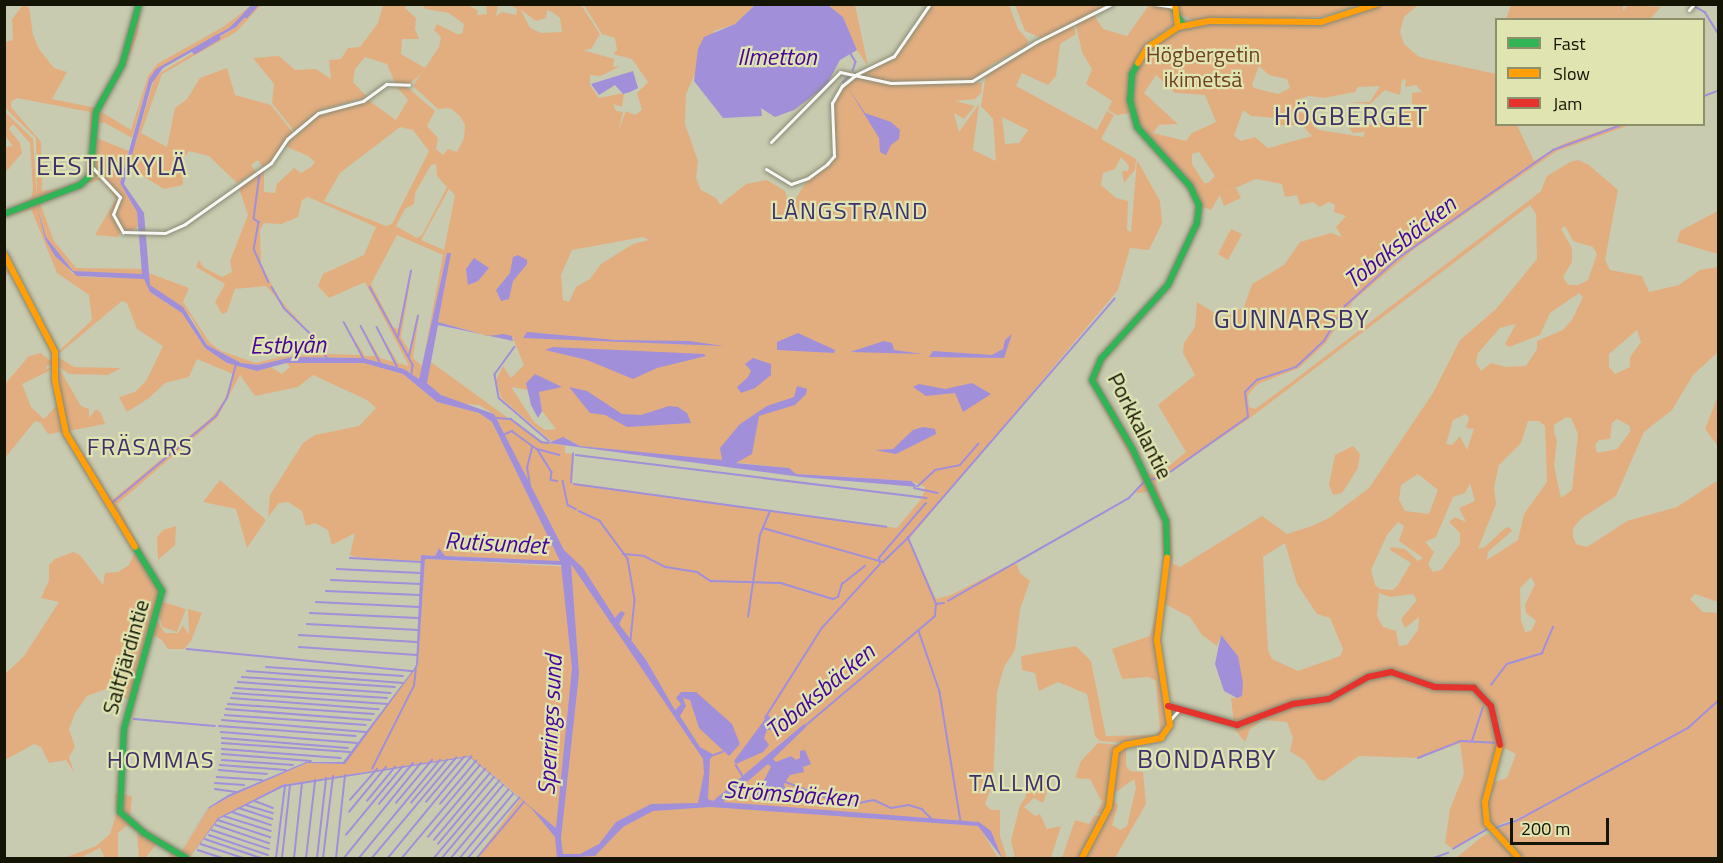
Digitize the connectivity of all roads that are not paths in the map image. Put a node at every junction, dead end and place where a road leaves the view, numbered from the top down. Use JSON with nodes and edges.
{"nodes":[{"id":1,"x":139,"y":4,"type":"edge"},
{"id":2,"x":930,"y":4,"type":"edge"},
{"id":3,"x":1112,"y":4,"type":"edge"},
{"id":4,"x":1154,"y":4,"type":"edge"},
{"id":5,"x":1377,"y":4,"type":"edge"},
{"id":6,"x":1694,"y":4,"type":"edge"},
{"id":7,"x":1175,"y":8,"type":"edge"},
{"id":8,"x":1689,"y":10,"type":"dead end"},
{"id":9,"x":1181,"y":26,"type":"junction"},
{"id":10,"x":857,"y":74,"type":"junction"},
{"id":11,"x":410,"y":85,"type":"dead end"},
{"id":12,"x":771,"y":142,"type":"dead end"},
{"id":13,"x":93,"y":168,"type":"junction"},
{"id":14,"x":766,"y":169,"type":"dead end"},
{"id":15,"x":4,"y":214,"type":"edge"},
{"id":16,"x":4,"y":254,"type":"edge"},
{"id":17,"x":1168,"y":706,"type":"junction"},
{"id":18,"x":1180,"y":709,"type":"junction"},
{"id":19,"x":1170,"y":720,"type":"junction"},
{"id":20,"x":181,"y":856,"type":"edge"},
{"id":21,"x":1082,"y":858,"type":"edge"},
{"id":22,"x":1519,"y":858,"type":"edge"}],
"edges":[{"from":1,"to":13,"type":"street"},
{"from":2,"to":10,"type":"street"},
{"from":3,"to":10,"type":"street"},
{"from":4,"to":7,"type":"street"},
{"from":5,"to":9,"type":"street","name":"Porkkalantie"},
{"from":6,"to":8,"type":"street"},
{"from":7,"to":9,"type":"street"},
{"from":9,"to":17,"type":"street","name":"Porkkalantie"},
{"from":10,"to":12,"type":"street"},
{"from":10,"to":14,"type":"street"},
{"from":11,"to":13,"type":"street"},
{"from":13,"to":15,"type":"street"},
{"from":16,"to":20,"type":"street","name":"Saltfjärdintie"},
{"from":17,"to":18,"type":"street"},
{"from":17,"to":19,"type":"street","name":"Porkkalantie"},
{"from":18,"to":19,"type":"street"},
{"from":18,"to":22,"type":"street"},
{"from":19,"to":21,"type":"street"}]}
